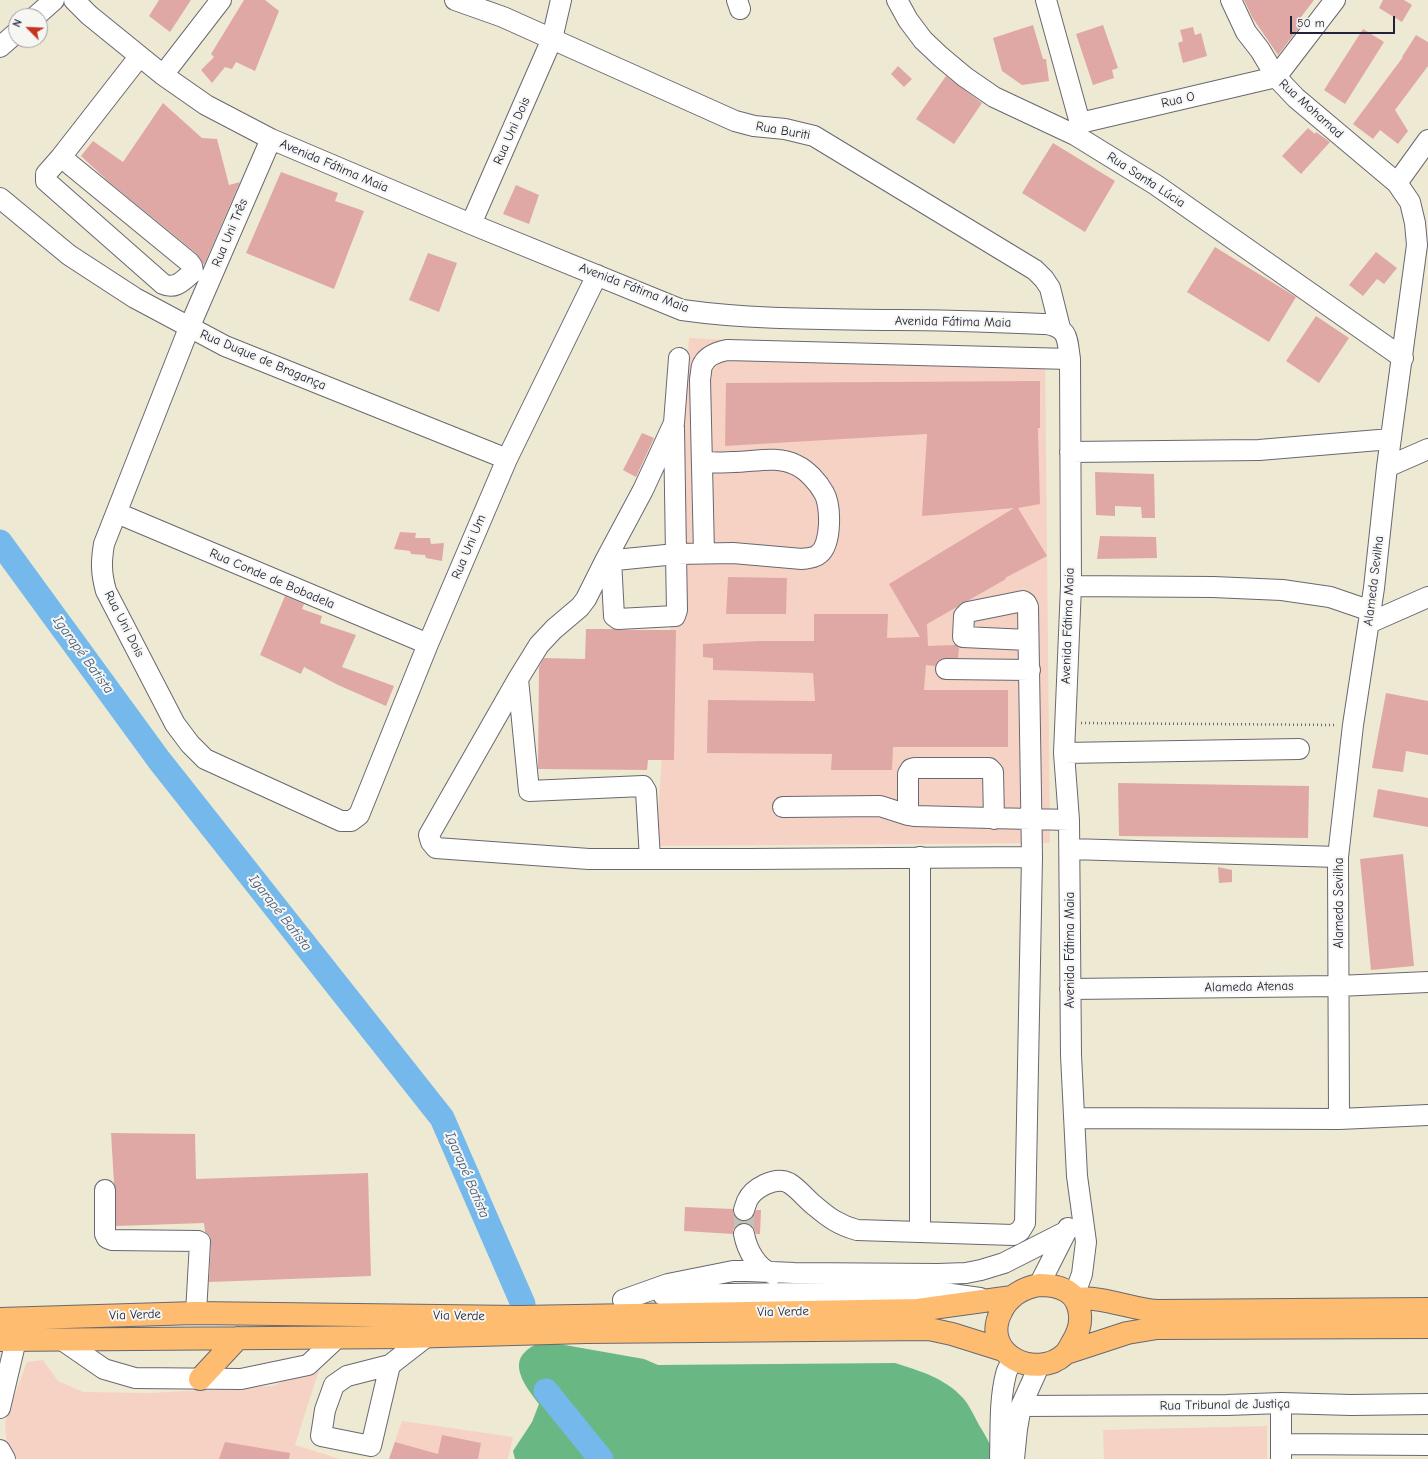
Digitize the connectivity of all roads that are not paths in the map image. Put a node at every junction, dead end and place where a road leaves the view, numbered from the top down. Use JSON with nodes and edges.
{"nodes":[{"id":1,"x":54,"y":0,"type":"edge"},
{"id":2,"x":74,"y":0,"type":"edge"},
{"id":3,"x":221,"y":0,"type":"edge"},
{"id":4,"x":455,"y":0,"type":"edge"},
{"id":5,"x":561,"y":0,"type":"edge"},
{"id":6,"x":898,"y":0,"type":"edge"},
{"id":7,"x":1046,"y":0,"type":"edge"},
{"id":8,"x":1231,"y":0,"type":"edge"},
{"id":9,"x":1335,"y":0,"type":"edge"},
{"id":10,"x":45,"y":8,"type":"edge"},
{"id":11,"x":552,"y":39,"type":"junction"},
{"id":12,"x":8,"y":40,"type":"edge"},
{"id":13,"x":0,"y":47,"type":"edge"},
{"id":14,"x":139,"y":57,"type":"junction"},
{"id":15,"x":163,"y":75,"type":"junction"},
{"id":16,"x":1276,"y":77,"type":"junction"},
{"id":17,"x":1078,"y":129,"type":"junction"},
{"id":18,"x":271,"y":139,"type":"junction"},
{"id":19,"x":1428,"y":140,"type":"edge"},
{"id":20,"x":61,"y":157,"type":"junction"},
{"id":21,"x":1397,"y":183,"type":"junction"},
{"id":22,"x":0,"y":198,"type":"edge"},
{"id":23,"x":471,"y":224,"type":"junction"},
{"id":24,"x":597,"y":275,"type":"junction"},
{"id":25,"x":189,"y":328,"type":"junction"},
{"id":26,"x":1060,"y":328,"type":"junction"},
{"id":27,"x":679,"y":358,"type":"dead end"},
{"id":28,"x":1403,"y":358,"type":"junction"},
{"id":29,"x":1070,"y":359,"type":"junction"},
{"id":30,"x":674,"y":423,"type":"junction"},
{"id":31,"x":1391,"y":439,"type":"junction"},
{"id":32,"x":1428,"y":449,"type":"edge"},
{"id":33,"x":1070,"y":452,"type":"junction"},
{"id":34,"x":507,"y":459,"type":"junction"},
{"id":35,"x":702,"y":462,"type":"junction"},
{"id":36,"x":1387,"y":467,"type":"junction"},
{"id":37,"x":117,"y":513,"type":"junction"},
{"id":38,"x":704,"y":553,"type":"junction"},
{"id":39,"x":676,"y":554,"type":"junction"},
{"id":40,"x":608,"y":560,"type":"junction"},
{"id":41,"x":1071,"y":586,"type":"junction"},
{"id":42,"x":1428,"y":597,"type":"edge"},
{"id":43,"x":1370,"y":617,"type":"junction"},
{"id":44,"x":1028,"y":640,"type":"dead end"},
{"id":45,"x":428,"y":644,"type":"junction"},
{"id":46,"x":946,"y":670,"type":"dead end"},
{"id":47,"x":1030,"y":670,"type":"junction"},
{"id":48,"x":518,"y":679,"type":"junction"},
{"id":49,"x":1299,"y":749,"type":"dead end"},
{"id":50,"x":1064,"y":753,"type":"junction"},
{"id":51,"x":783,"y":807,"type":"dead end"},
{"id":52,"x":908,"y":815,"type":"junction"},
{"id":53,"x":994,"y":819,"type":"junction"},
{"id":54,"x":1031,"y":819,"type":"junction"},
{"id":55,"x":1070,"y":820,"type":"junction"},
{"id":56,"x":351,"y":821,"type":"joint"},
{"id":57,"x":1070,"y":849,"type":"junction"},
{"id":58,"x":920,"y":857,"type":"junction"},
{"id":59,"x":1032,"y":857,"type":"junction"},
{"id":60,"x":1338,"y":857,"type":"junction"},
{"id":61,"x":650,"y":859,"type":"junction"},
{"id":62,"x":1428,"y":982,"type":"edge"},
{"id":63,"x":1338,"y":986,"type":"junction"},
{"id":64,"x":1070,"y":989,"type":"junction"},
{"id":65,"x":1428,"y":1115,"type":"edge"},
{"id":66,"x":1074,"y":1118,"type":"junction"},
{"id":67,"x":1339,"y":1119,"type":"junction"},
{"id":68,"x":1077,"y":1176,"type":"junction"},
{"id":69,"x":106,"y":1190,"type":"dead end"},
{"id":70,"x":744,"y":1210,"type":"tunnel mouth"},
{"id":71,"x":1067,"y":1231,"type":"junction"},
{"id":72,"x":920,"y":1232,"type":"junction"},
{"id":73,"x":766,"y":1272,"type":"junction"},
{"id":74,"x":714,"y":1274,"type":"junction"},
{"id":75,"x":1039,"y":1285,"type":"junction"},
{"id":76,"x":844,"y":1292,"type":"junction"},
{"id":77,"x":1002,"y":1298,"type":"junction"},
{"id":78,"x":1075,"y":1298,"type":"junction"},
{"id":79,"x":623,"y":1300,"type":"junction"},
{"id":80,"x":1428,"y":1309,"type":"edge"},
{"id":81,"x":196,"y":1313,"type":"junction"},
{"id":82,"x":583,"y":1316,"type":"junction"},
{"id":83,"x":0,"y":1319,"type":"edge"},
{"id":84,"x":916,"y":1320,"type":"junction"},
{"id":85,"x":1428,"y":1327,"type":"edge"},
{"id":86,"x":426,"y":1337,"type":"junction"},
{"id":87,"x":238,"y":1338,"type":"junction"},
{"id":88,"x":337,"y":1338,"type":"junction"},
{"id":89,"x":8,"y":1340,"type":"edge"},
{"id":90,"x":62,"y":1340,"type":"junction"},
{"id":91,"x":1066,"y":1353,"type":"junction"},
{"id":92,"x":1008,"y":1355,"type":"junction"},
{"id":93,"x":390,"y":1364,"type":"dead end"},
{"id":94,"x":1040,"y":1364,"type":"junction"},
{"id":95,"x":200,"y":1379,"type":"junction"},
{"id":96,"x":1281,"y":1403,"type":"junction"},
{"id":97,"x":1428,"y":1404,"type":"edge"},
{"id":98,"x":1021,"y":1406,"type":"junction"},
{"id":99,"x":0,"y":1408,"type":"edge"},
{"id":100,"x":1428,"y":1445,"type":"edge"},
{"id":101,"x":0,"y":1450,"type":"edge"},
{"id":102,"x":1281,"y":1452,"type":"edge"},
{"id":103,"x":5,"y":1459,"type":"edge"},
{"id":104,"x":1000,"y":1459,"type":"edge"},
{"id":105,"x":1014,"y":1459,"type":"edge"}],
"edges":[{"from":1,"to":10,"type":"street"},
{"from":2,"to":14,"type":"street","name":"Avenida Fátima Maia"},
{"from":3,"to":15,"type":"street"},
{"from":4,"to":11,"type":"street","name":"Rua Buriti"},
{"from":5,"to":11,"type":"street","name":"Rua Uni Dois"},
{"from":6,"to":17,"type":"street","name":"Rua Santa Lúcia"},
{"from":7,"to":17,"type":"street"},
{"from":8,"to":16,"type":"street","name":"Rua Mohamad"},
{"from":9,"to":16,"type":"street"},
{"from":11,"to":23,"type":"street","name":"Rua Uni Dois"},
{"from":11,"to":26,"type":"street","name":"Rua Buriti"},
{"from":12,"to":13,"type":"street"},
{"from":14,"to":15,"type":"street","name":"Avenida Fátima Maia"},
{"from":14,"to":20,"type":"street"},
{"from":15,"to":18,"type":"street","name":"Avenida Fátima Maia"},
{"from":16,"to":17,"type":"street","name":"Rua O"},
{"from":16,"to":21,"type":"street","name":"Rua Mohamad"},
{"from":17,"to":28,"type":"street","name":"Rua Santa Lúcia"},
{"from":18,"to":23,"type":"street","name":"Avenida Fátima Maia"},
{"from":18,"to":25,"type":"street","name":"Rua Uni Três"},
{"from":19,"to":21,"type":"street"},
{"from":20,"to":20,"type":"street"},
{"from":21,"to":28,"type":"street","name":"Alameda Sevilha"},
{"from":22,"to":25,"type":"street","name":"Rua Duque de Bragança"},
{"from":23,"to":24,"type":"street","name":"Avenida Fátima Maia"},
{"from":24,"to":26,"type":"street","name":"Avenida Fátima Maia"},
{"from":24,"to":34,"type":"street","name":"Rua Uni Um"},
{"from":25,"to":34,"type":"street","name":"Rua Duque de Bragança"},
{"from":25,"to":37,"type":"street","name":"Rua Uni Dois"},
{"from":26,"to":29,"type":"street","name":"Avenida Fátima Maia"},
{"from":27,"to":30,"type":"street"},
{"from":28,"to":31,"type":"street","name":"Alameda Sevilha"},
{"from":29,"to":33,"type":"street","name":"Avenida Fátima Maia"},
{"from":29,"to":35,"type":"street"},
{"from":30,"to":39,"type":"street"},
{"from":30,"to":40,"type":"street"},
{"from":31,"to":33,"type":"street"},
{"from":31,"to":36,"type":"street","name":"Alameda Sevilha"},
{"from":32,"to":36,"type":"street"},
{"from":33,"to":41,"type":"street","name":"Avenida Fátima Maia"},
{"from":34,"to":45,"type":"street","name":"Rua Uni Um"},
{"from":35,"to":38,"type":"street"},
{"from":35,"to":38,"type":"street"},
{"from":36,"to":43,"type":"street","name":"Alameda Sevilha"},
{"from":37,"to":45,"type":"street","name":"Rua Conde de Bobadela"},
{"from":37,"to":56,"type":"street","name":"Rua Uni Dois"},
{"from":38,"to":39,"type":"street"},
{"from":39,"to":40,"type":"street"},
{"from":39,"to":40,"type":"street"},
{"from":40,"to":48,"type":"street"},
{"from":41,"to":43,"type":"street"},
{"from":41,"to":50,"type":"street","name":"Avenida Fátima Maia"},
{"from":42,"to":43,"type":"street"},
{"from":43,"to":60,"type":"street","name":"Alameda Sevilha"},
{"from":44,"to":47,"type":"street"},
{"from":45,"to":56,"type":"street","name":"Rua Uni Um"},
{"from":46,"to":47,"type":"street"},
{"from":47,"to":54,"type":"street"},
{"from":48,"to":61,"type":"street"},
{"from":48,"to":61,"type":"street"},
{"from":49,"to":50,"type":"street"},
{"from":50,"to":55,"type":"street","name":"Avenida Fátima Maia"},
{"from":51,"to":52,"type":"street"},
{"from":52,"to":53,"type":"street"},
{"from":52,"to":53,"type":"street"},
{"from":53,"to":54,"type":"street"},
{"from":54,"to":55,"type":"street"},
{"from":54,"to":59,"type":"street"},
{"from":55,"to":57,"type":"street","name":"Avenida Fátima Maia"},
{"from":57,"to":60,"type":"street"},
{"from":57,"to":64,"type":"street","name":"Avenida Fátima Maia"},
{"from":58,"to":59,"type":"street"},
{"from":58,"to":61,"type":"street"},
{"from":58,"to":72,"type":"street"},
{"from":59,"to":72,"type":"street"},
{"from":60,"to":63,"type":"street","name":"Alameda Sevilha"},
{"from":62,"to":63,"type":"street","name":"Alameda Atenas"},
{"from":63,"to":64,"type":"street","name":"Alameda Atenas"},
{"from":63,"to":67,"type":"street","name":"Alameda Sevilha"},
{"from":64,"to":66,"type":"street","name":"Avenida Fátima Maia"},
{"from":65,"to":67,"type":"street"},
{"from":66,"to":67,"type":"street"},
{"from":66,"to":68,"type":"street","name":"Avenida Fátima Maia"},
{"from":68,"to":71,"type":"street","name":"Avenida Fátima Maia"},
{"from":68,"to":78,"type":"street","name":"Avenida Fátima Maia"},
{"from":69,"to":81,"type":"street"},
{"from":70,"to":72,"type":"street"},
{"from":71,"to":73,"type":"street"},
{"from":71,"to":75,"type":"street","name":"Avenida Fátima Maia"},
{"from":73,"to":74,"type":"street"},
{"from":73,"to":74,"type":"street"},
{"from":73,"to":76,"type":"street"},
{"from":74,"to":79,"type":"street"},
{"from":75,"to":77,"type":"main road"},
{"from":75,"to":78,"type":"main road"},
{"from":76,"to":77,"type":"street"},
{"from":76,"to":79,"type":"street"},
{"from":77,"to":84,"type":"main road"},
{"from":77,"to":92,"type":"main road"},
{"from":78,"to":80,"type":"main road"},
{"from":78,"to":91,"type":"main road"},
{"from":79,"to":82,"type":"street"},
{"from":81,"to":82,"type":"main road","name":"Via Verde"},
{"from":81,"to":83,"type":"main road","name":"Via Verde"},
{"from":82,"to":84,"type":"main road","name":"Via Verde"},
{"from":84,"to":86,"type":"main road","name":"Via Verde"},
{"from":84,"to":92,"type":"main road"},
{"from":85,"to":91,"type":"main road"},
{"from":86,"to":88,"type":"main road","name":"Via Verde"},
{"from":86,"to":93,"type":"street"},
{"from":87,"to":88,"type":"main road","name":"Via Verde"},
{"from":87,"to":90,"type":"main road","name":"Via Verde"},
{"from":87,"to":95,"type":"main road"},
{"from":88,"to":95,"type":"street"},
{"from":89,"to":90,"type":"main road","name":"Via Verde"},
{"from":89,"to":99,"type":"street"},
{"from":90,"to":95,"type":"street"},
{"from":91,"to":94,"type":"main road"},
{"from":92,"to":94,"type":"main road"},
{"from":92,"to":104,"type":"street"},
{"from":94,"to":98,"type":"street"},
{"from":96,"to":97,"type":"street","name":"Rua Tribunal de Justiça"},
{"from":96,"to":98,"type":"street","name":"Rua Tribunal de Justiça"},
{"from":96,"to":102,"type":"street"},
{"from":98,"to":105,"type":"street"},
{"from":100,"to":102,"type":"street"},
{"from":101,"to":103,"type":"street"}]}
